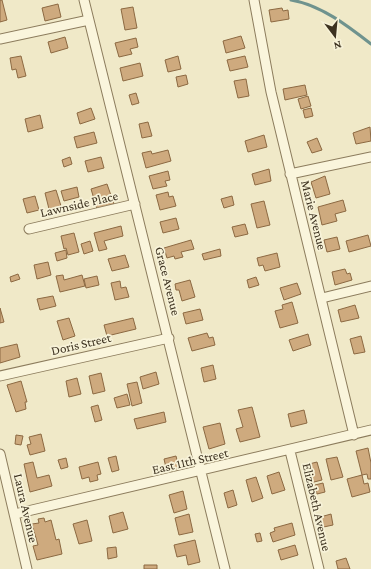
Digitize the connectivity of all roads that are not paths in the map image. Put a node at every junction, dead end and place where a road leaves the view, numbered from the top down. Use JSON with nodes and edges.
{"nodes":[{"id":1,"x":84,"y":0,"type":"edge"},
{"id":2,"x":254,"y":0,"type":"edge"},
{"id":3,"x":89,"y":20,"type":"junction"},
{"id":4,"x":0,"y":40,"type":"edge"},
{"id":5,"x":371,"y":157,"type":"edge"},
{"id":6,"x":290,"y":174,"type":"junction"},
{"id":7,"x":135,"y":204,"type":"junction"},
{"id":8,"x":29,"y":230,"type":"dead end"},
{"id":9,"x":371,"y":286,"type":"edge"},
{"id":10,"x":322,"y":298,"type":"junction"},
{"id":11,"x":168,"y":338,"type":"junction"},
{"id":12,"x":0,"y":376,"type":"edge"},
{"id":13,"x":371,"y":430,"type":"edge"},
{"id":14,"x":354,"y":435,"type":"junction"},
{"id":15,"x":290,"y":451,"type":"junction"},
{"id":16,"x":0,"y":454,"type":"edge"},
{"id":17,"x":201,"y":472,"type":"junction"},
{"id":18,"x":14,"y":514,"type":"junction"},
{"id":19,"x":27,"y":569,"type":"edge"},
{"id":20,"x":225,"y":569,"type":"edge"},
{"id":21,"x":319,"y":569,"type":"edge"}],
"edges":[{"from":1,"to":3,"type":"street","name":"Grace Avenue"},
{"from":2,"to":6,"type":"street","name":"Marie Avenue"},
{"from":3,"to":4,"type":"street"},
{"from":3,"to":7,"type":"street","name":"Grace Avenue"},
{"from":5,"to":6,"type":"street"},
{"from":6,"to":10,"type":"street","name":"Marie Avenue"},
{"from":7,"to":8,"type":"street","name":"Lawnside Place"},
{"from":7,"to":11,"type":"street","name":"Grace Avenue"},
{"from":9,"to":10,"type":"street"},
{"from":10,"to":14,"type":"street","name":"Marie Avenue"},
{"from":11,"to":12,"type":"street","name":"Doris Street"},
{"from":11,"to":17,"type":"street","name":"Grace Avenue"},
{"from":13,"to":14,"type":"street","name":"East 11th Street"},
{"from":14,"to":15,"type":"street","name":"East 11th Street"},
{"from":15,"to":17,"type":"street","name":"East 11th Street"},
{"from":15,"to":21,"type":"street","name":"Elizabeth Avenue"},
{"from":16,"to":18,"type":"street","name":"Laura Avenue"},
{"from":17,"to":18,"type":"street","name":"East 11th Street"},
{"from":17,"to":20,"type":"street","name":"Grace Avenue"},
{"from":18,"to":19,"type":"street","name":"Laura Avenue"}]}
